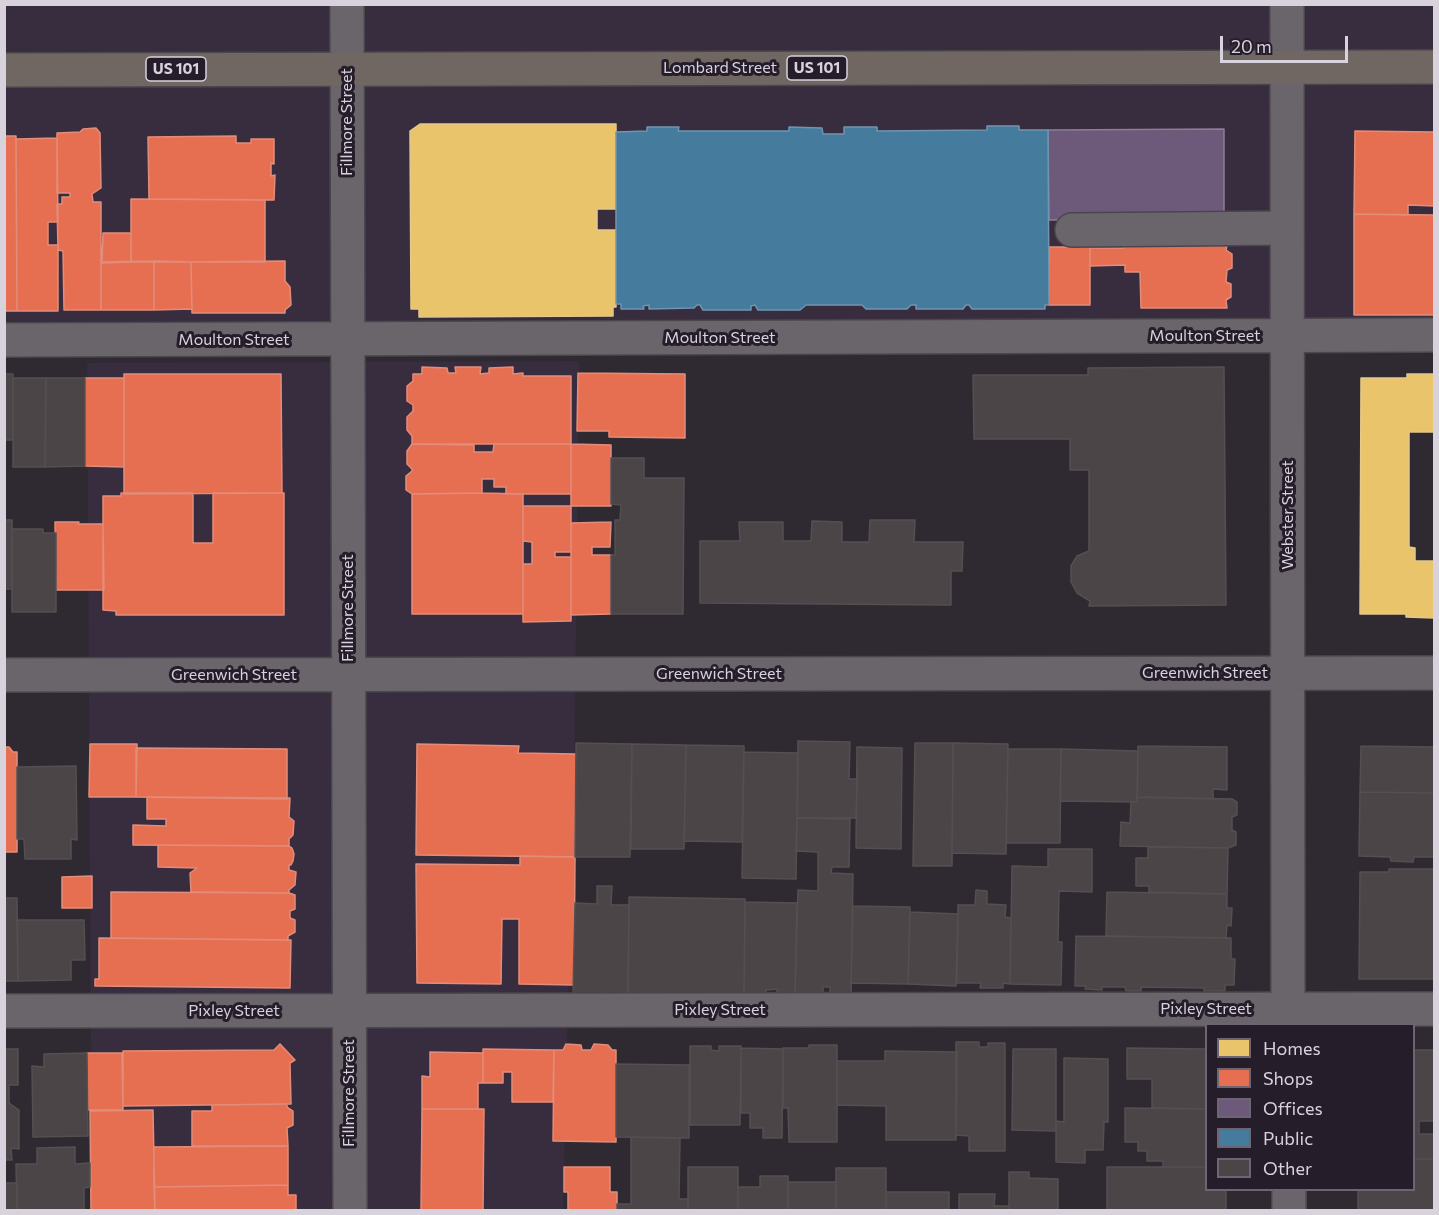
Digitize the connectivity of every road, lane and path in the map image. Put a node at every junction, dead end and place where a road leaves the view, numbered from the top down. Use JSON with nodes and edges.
{"nodes":[{"id":1,"x":347,"y":4,"type":"edge"},
{"id":2,"x":1287,"y":4,"type":"edge"},
{"id":3,"x":1287,"y":67,"type":"junction"},
{"id":4,"x":1434,"y":67,"type":"edge"},
{"id":5,"x":347,"y":69,"type":"junction"},
{"id":6,"x":4,"y":70,"type":"edge"},
{"id":7,"x":1287,"y":228,"type":"junction"},
{"id":8,"x":1072,"y":230,"type":"dead end"},
{"id":9,"x":1434,"y":335,"type":"edge"},
{"id":10,"x":1288,"y":336,"type":"junction"},
{"id":11,"x":4,"y":340,"type":"edge"},
{"id":12,"x":348,"y":340,"type":"junction"},
{"id":13,"x":1288,"y":673,"type":"junction"},
{"id":14,"x":1434,"y":673,"type":"edge"},
{"id":15,"x":4,"y":675,"type":"edge"},
{"id":16,"x":349,"y":675,"type":"junction"},
{"id":17,"x":1434,"y":1009,"type":"edge"},
{"id":18,"x":4,"y":1011,"type":"edge"},
{"id":19,"x":349,"y":1011,"type":"junction"},
{"id":20,"x":1288,"y":1017,"type":"edge"},
{"id":21,"x":1289,"y":1191,"type":"edge"},
{"id":22,"x":350,"y":1210,"type":"edge"},
{"id":23,"x":1289,"y":1210,"type":"edge"}],
"edges":[{"from":1,"to":5,"type":"street","name":"Fillmore Street"},
{"from":2,"to":3,"type":"street","name":"Webster Street"},
{"from":3,"to":4,"type":"highway","name":"Lombard Street","number":"US 101"},
{"from":3,"to":5,"type":"highway","name":"Lombard Street","number":"US 101"},
{"from":3,"to":7,"type":"street","name":"Webster Street"},
{"from":5,"to":6,"type":"highway","name":"Lombard Street","number":"US 101"},
{"from":5,"to":12,"type":"street","name":"Fillmore Street"},
{"from":7,"to":8,"type":"street"},
{"from":7,"to":10,"type":"street","name":"Webster Street"},
{"from":9,"to":10,"type":"street","name":"Moulton Street"},
{"from":10,"to":12,"type":"street","name":"Moulton Street"},
{"from":10,"to":13,"type":"street","name":"Webster Street"},
{"from":11,"to":12,"type":"street","name":"Moulton Street"},
{"from":12,"to":16,"type":"street","name":"Fillmore Street"},
{"from":13,"to":14,"type":"street","name":"Greenwich Street"},
{"from":13,"to":16,"type":"street","name":"Greenwich Street"},
{"from":13,"to":20,"type":"street","name":"Webster Street"},
{"from":15,"to":16,"type":"street","name":"Greenwich Street"},
{"from":16,"to":19,"type":"street","name":"Fillmore Street"},
{"from":17,"to":20,"type":"street","name":"Pixley Street"},
{"from":18,"to":19,"type":"street","name":"Pixley Street"},
{"from":19,"to":20,"type":"street","name":"Pixley Street"},
{"from":19,"to":22,"type":"street","name":"Fillmore Street"},
{"from":21,"to":23,"type":"street"}]}
